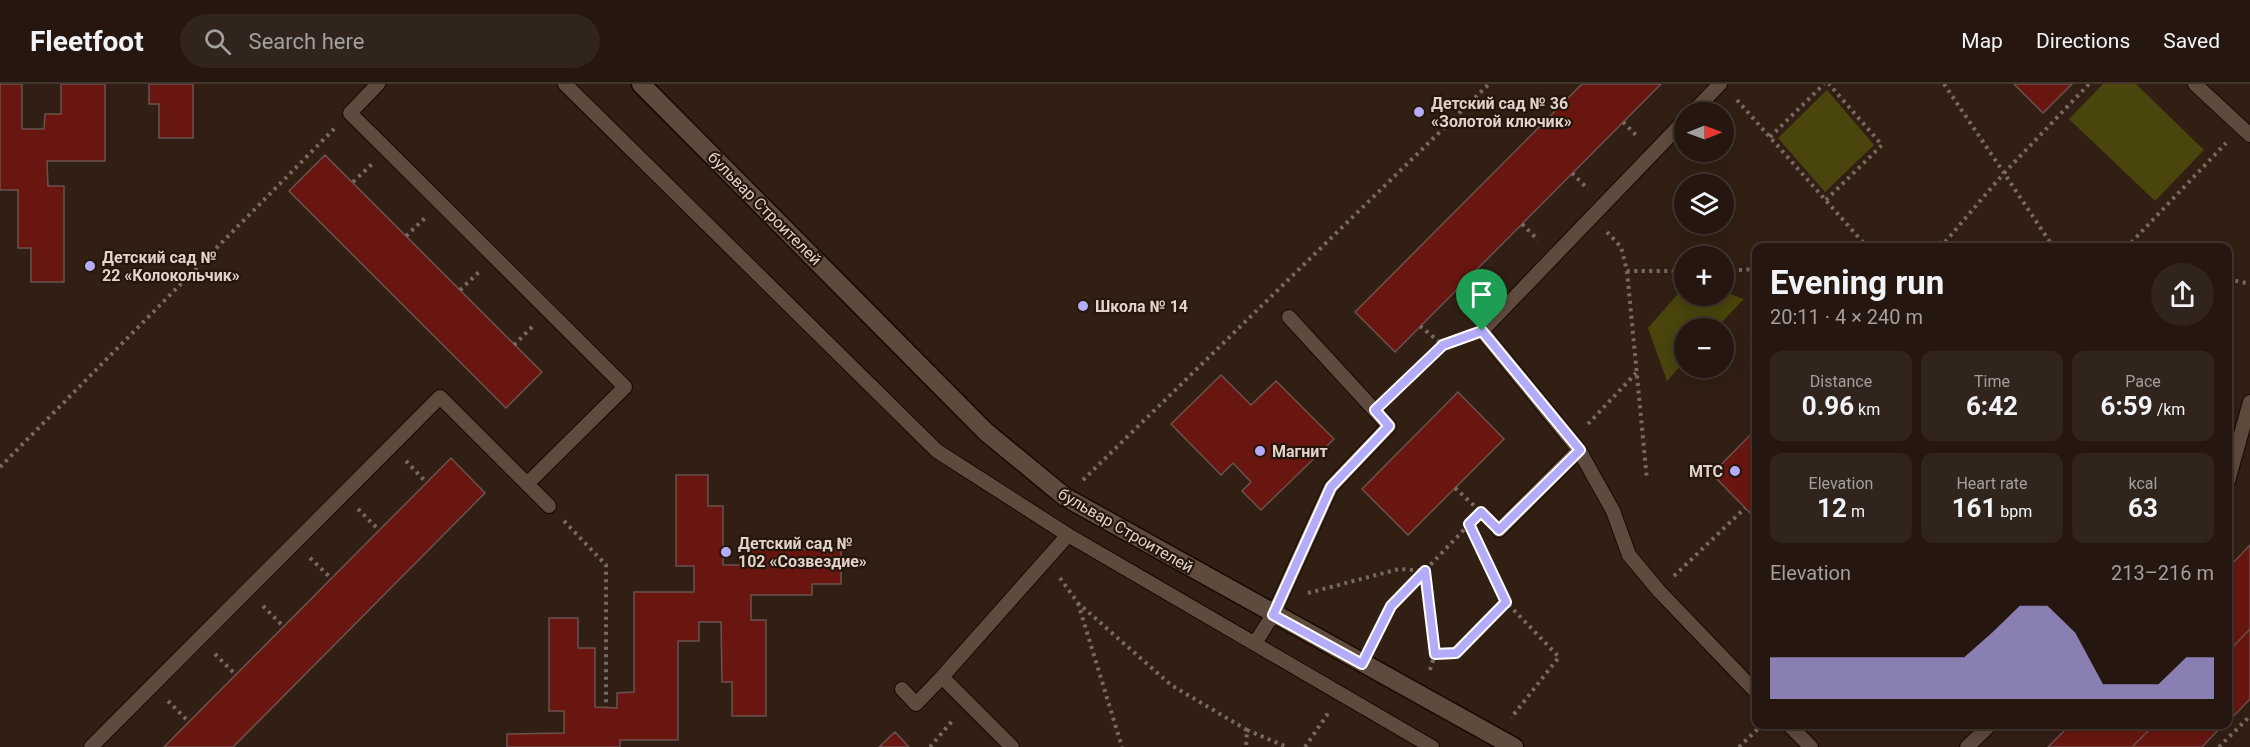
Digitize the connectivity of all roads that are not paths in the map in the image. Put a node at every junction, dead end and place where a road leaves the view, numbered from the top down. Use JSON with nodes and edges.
{"nodes":[{"id":1,"x":378,"y":84,"type":"edge"},
{"id":2,"x":565,"y":84,"type":"edge"},
{"id":3,"x":641,"y":84,"type":"edge"},
{"id":4,"x":2195,"y":84,"type":"edge"},
{"id":5,"x":1726,"y":88,"type":"edge"},
{"id":6,"x":1707,"y":102,"type":"edge"},
{"id":7,"x":1674,"y":131,"type":"edge"},
{"id":8,"x":2246,"y":131,"type":"edge"},
{"id":9,"x":1289,"y":318,"type":"dead end"},
{"id":10,"x":2250,"y":402,"type":"edge"},
{"id":11,"x":1576,"y":446,"type":"junction"},
{"id":12,"x":2232,"y":467,"type":"edge"},
{"id":13,"x":527,"y":484,"type":"junction"},
{"id":14,"x":549,"y":506,"type":"road end"},
{"id":15,"x":1499,"y":530,"type":"road end"},
{"id":16,"x":1068,"y":536,"type":"junction"},
{"id":17,"x":1276,"y":608,"type":"junction"},
{"id":18,"x":1256,"y":643,"type":"junction"},
{"id":19,"x":942,"y":677,"type":"junction"},
{"id":20,"x":1752,"y":688,"type":"edge"},
{"id":21,"x":902,"y":689,"type":"dead end"},
{"id":22,"x":1793,"y":729,"type":"edge"},
{"id":23,"x":1986,"y":729,"type":"edge"},
{"id":24,"x":91,"y":747,"type":"edge"},
{"id":25,"x":1012,"y":747,"type":"edge"},
{"id":26,"x":1432,"y":747,"type":"edge"},
{"id":27,"x":1514,"y":747,"type":"edge"},
{"id":28,"x":1811,"y":747,"type":"edge"},
{"id":29,"x":1967,"y":747,"type":"edge"}],
"edges":[{"from":1,"to":13,"type":"lane"},
{"from":2,"to":16,"type":"lane"},
{"from":3,"to":17,"type":"street","name":"бульвар Строителей"},
{"from":4,"to":8,"type":"lane"},
{"from":5,"to":6,"type":"lane"},
{"from":7,"to":11,"type":"lane"},
{"from":9,"to":17,"type":"lane"},
{"from":10,"to":12,"type":"lane"},
{"from":11,"to":15,"type":"lane"},
{"from":11,"to":20,"type":"lane"},
{"from":13,"to":14,"type":"lane"},
{"from":13,"to":24,"type":"lane"},
{"from":16,"to":18,"type":"lane"},
{"from":16,"to":19,"type":"lane"},
{"from":17,"to":18,"type":"lane"},
{"from":17,"to":27,"type":"street","name":"бульвар Строителей"},
{"from":18,"to":26,"type":"lane"},
{"from":19,"to":21,"type":"lane"},
{"from":19,"to":25,"type":"lane"},
{"from":22,"to":28,"type":"lane"},
{"from":23,"to":29,"type":"lane"}]}
